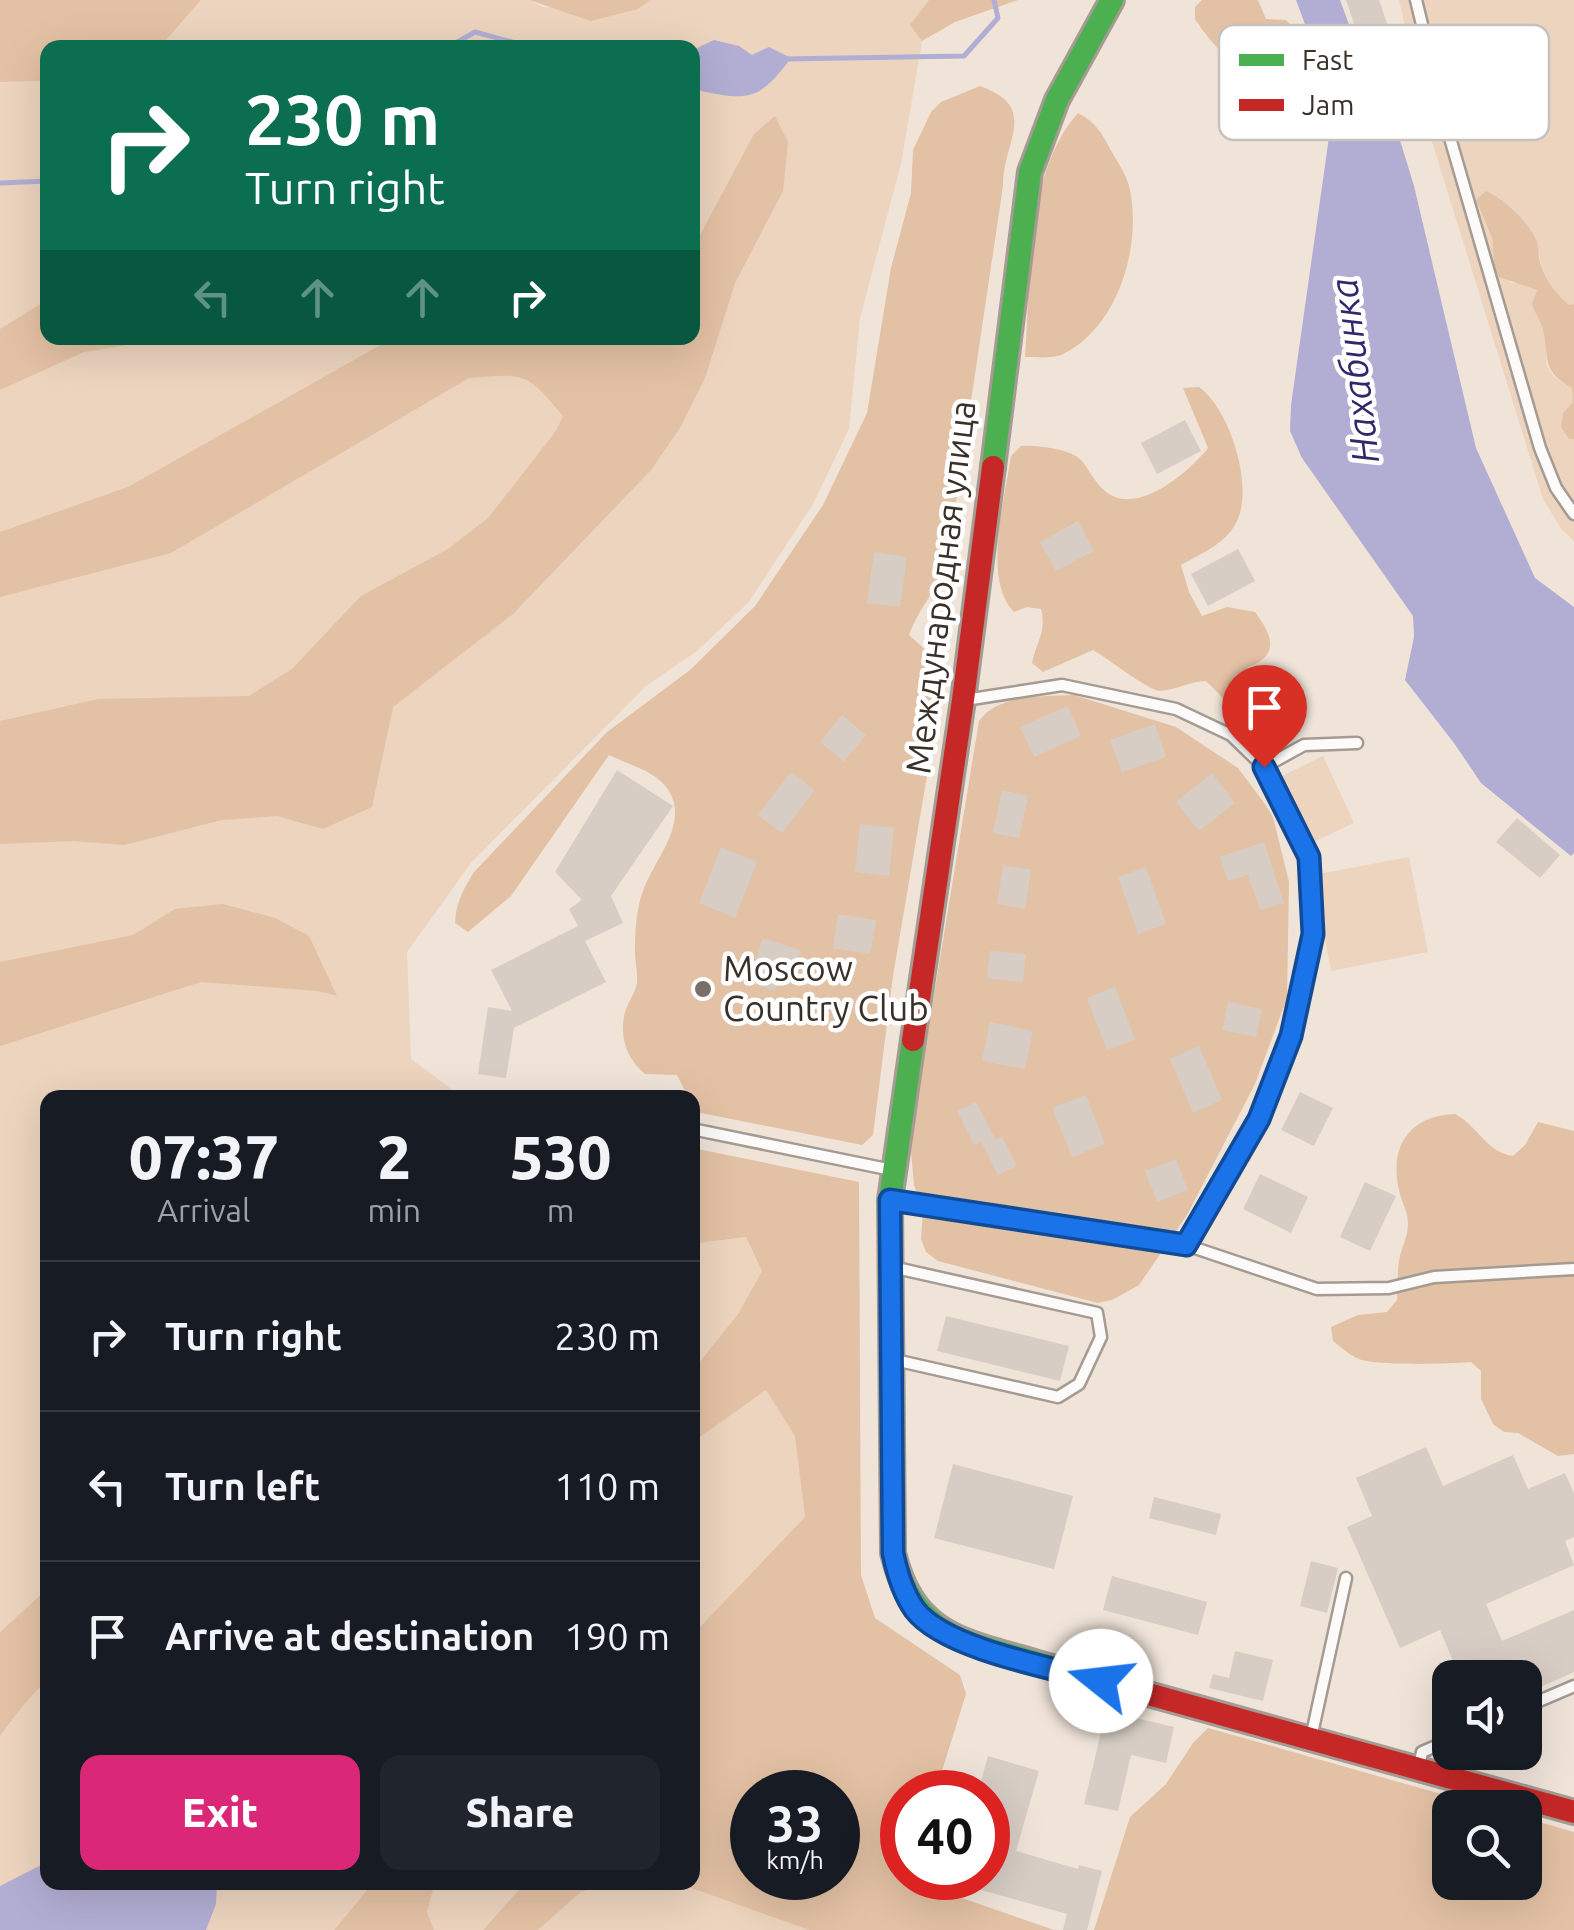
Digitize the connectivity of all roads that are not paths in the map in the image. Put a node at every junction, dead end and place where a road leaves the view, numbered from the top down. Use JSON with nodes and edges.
{"nodes":[{"id":1,"x":1112,"y":0,"type":"edge"},
{"id":2,"x":1416,"y":0,"type":"edge"},
{"id":3,"x":1422,"y":25,"type":"edge"},
{"id":4,"x":1451,"y":140,"type":"edge"},
{"id":5,"x":1574,"y":514,"type":"edge"},
{"id":6,"x":963,"y":700,"type":"junction"},
{"id":7,"x":1356,"y":744,"type":"dead end"},
{"id":8,"x":1264,"y":767,"type":"junction"},
{"id":9,"x":700,"y":1131,"type":"edge"},
{"id":10,"x":895,"y":1170,"type":"junction"},
{"id":11,"x":890,"y":1200,"type":"junction"},
{"id":12,"x":1186,"y":1245,"type":"junction"},
{"id":13,"x":892,"y":1267,"type":"junction"},
{"id":14,"x":1574,"y":1269,"type":"edge"},
{"id":15,"x":894,"y":1360,"type":"junction"},
{"id":16,"x":1346,"y":1578,"type":"dead end"},
{"id":17,"x":1574,"y":1686,"type":"edge"},
{"id":18,"x":1542,"y":1700,"type":"edge"},
{"id":19,"x":1311,"y":1740,"type":"junction"},
{"id":20,"x":1432,"y":1748,"type":"edge"},
{"id":21,"x":1418,"y":1769,"type":"junction"},
{"id":22,"x":1574,"y":1812,"type":"edge"}],
"edges":[{"from":1,"to":6,"type":"street","name":"Международная улица"},
{"from":2,"to":3,"type":"lane"},
{"from":4,"to":5,"type":"lane"},
{"from":6,"to":8,"type":"lane"},
{"from":6,"to":10,"type":"street","name":"Международная улица"},
{"from":7,"to":8,"type":"lane"},
{"from":8,"to":12,"type":"lane"},
{"from":9,"to":10,"type":"lane"},
{"from":10,"to":11,"type":"street","name":"Международная улица"},
{"from":11,"to":12,"type":"lane"},
{"from":11,"to":13,"type":"street","name":"Международная улица"},
{"from":12,"to":14,"type":"lane"},
{"from":13,"to":15,"type":"street","name":"Международная улица"},
{"from":13,"to":15,"type":"lane"},
{"from":15,"to":19,"type":"street","name":"Международная улица"},
{"from":16,"to":19,"type":"lane"},
{"from":17,"to":18,"type":"lane"},
{"from":19,"to":21,"type":"street","name":"Международная улица"},
{"from":20,"to":21,"type":"lane"},
{"from":21,"to":22,"type":"street","name":"Международная улица"}]}
